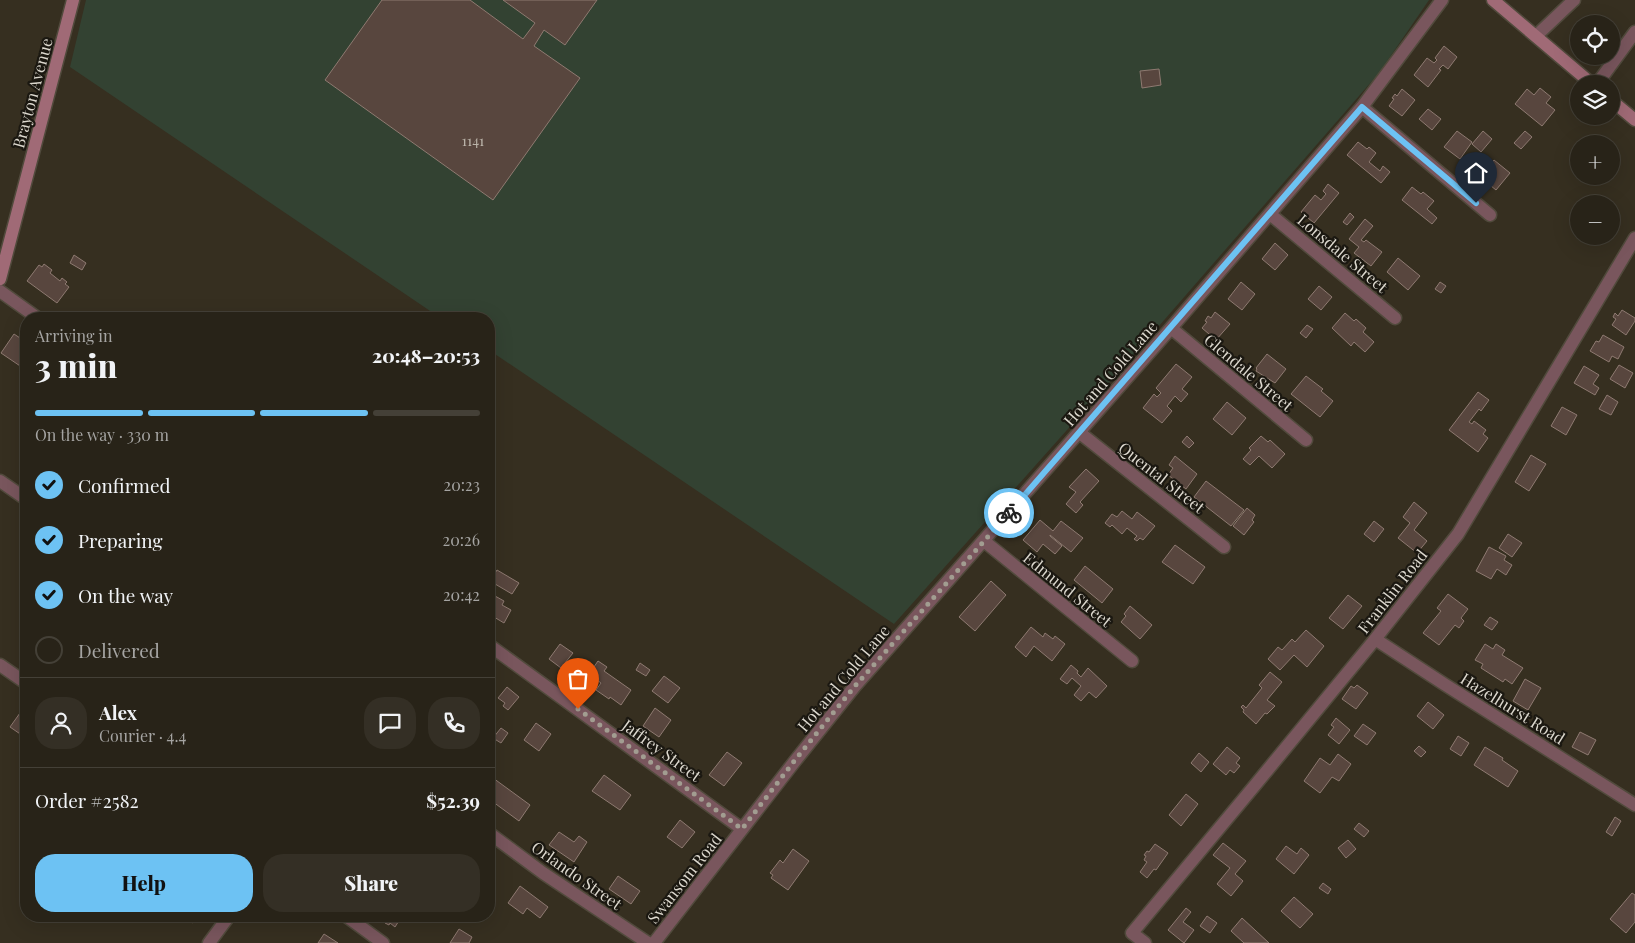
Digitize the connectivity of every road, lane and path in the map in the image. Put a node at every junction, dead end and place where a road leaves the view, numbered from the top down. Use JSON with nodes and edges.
{"nodes":[{"id":1,"x":73,"y":0,"type":"edge"},
{"id":2,"x":1442,"y":0,"type":"edge"},
{"id":3,"x":1493,"y":0,"type":"edge"},
{"id":4,"x":1574,"y":0,"type":"edge"},
{"id":5,"x":1635,"y":32,"type":"edge"},
{"id":6,"x":1536,"y":36,"type":"junction"},
{"id":7,"x":1582,"y":75,"type":"edge"},
{"id":8,"x":1604,"y":75,"type":"edge"},
{"id":9,"x":1362,"y":107,"type":"junction"},
{"id":10,"x":1620,"y":108,"type":"edge"},
{"id":11,"x":1635,"y":120,"type":"edge"},
{"id":12,"x":1270,"y":214,"type":"junction"},
{"id":13,"x":1490,"y":215,"type":"dead end"},
{"id":14,"x":1635,"y":238,"type":"edge"},
{"id":15,"x":0,"y":279,"type":"edge"},
{"id":16,"x":0,"y":291,"type":"edge"},
{"id":17,"x":28,"y":312,"type":"edge"},
{"id":18,"x":1395,"y":318,"type":"dead end"},
{"id":19,"x":1171,"y":328,"type":"junction"},
{"id":20,"x":1080,"y":433,"type":"junction"},
{"id":21,"x":1306,"y":440,"type":"dead end"},
{"id":22,"x":0,"y":481,"type":"edge"},
{"id":23,"x":20,"y":495,"type":"edge"},
{"id":24,"x":984,"y":541,"type":"junction"},
{"id":25,"x":1224,"y":547,"type":"dead end"},
{"id":26,"x":1375,"y":639,"type":"junction"},
{"id":27,"x":495,"y":649,"type":"edge"},
{"id":28,"x":1132,"y":661,"type":"dead end"},
{"id":29,"x":0,"y":665,"type":"edge"},
{"id":30,"x":20,"y":679,"type":"edge"},
{"id":31,"x":795,"y":760,"type":"joint"},
{"id":32,"x":1635,"y":805,"type":"edge"},
{"id":33,"x":742,"y":829,"type":"junction"},
{"id":34,"x":495,"y":837,"type":"edge"},
{"id":35,"x":224,"y":922,"type":"edge"},
{"id":36,"x":354,"y":922,"type":"edge"},
{"id":37,"x":209,"y":943,"type":"edge"},
{"id":38,"x":383,"y":943,"type":"edge"},
{"id":39,"x":648,"y":943,"type":"edge"},
{"id":40,"x":654,"y":943,"type":"edge"},
{"id":41,"x":1145,"y":943,"type":"edge"}],
"edges":[{"from":1,"to":15,"type":"main road","name":"Brayton Avenue"},
{"from":2,"to":9,"type":"street","name":"Hot and Cold Lane"},
{"from":3,"to":6,"type":"main road"},
{"from":4,"to":6,"type":"street"},
{"from":5,"to":8,"type":"street"},
{"from":6,"to":7,"type":"main road"},
{"from":9,"to":12,"type":"street","name":"Hot and Cold Lane"},
{"from":9,"to":13,"type":"street"},
{"from":10,"to":11,"type":"main road"},
{"from":12,"to":18,"type":"street","name":"Lonsdale Street"},
{"from":12,"to":19,"type":"street","name":"Hot and Cold Lane"},
{"from":14,"to":26,"type":"street","name":"Franklin Road"},
{"from":16,"to":17,"type":"street"},
{"from":19,"to":20,"type":"street","name":"Hot and Cold Lane"},
{"from":19,"to":21,"type":"street","name":"Glendale Street"},
{"from":20,"to":24,"type":"street","name":"Hot and Cold Lane"},
{"from":20,"to":25,"type":"street","name":"Quental Street"},
{"from":22,"to":23,"type":"street"},
{"from":24,"to":28,"type":"street","name":"Edmund Street"},
{"from":24,"to":31,"type":"street","name":"Hot and Cold Lane"},
{"from":26,"to":32,"type":"street","name":"Hazelhurst Road"},
{"from":26,"to":41,"type":"street","name":"Franklin Road"},
{"from":27,"to":33,"type":"street","name":"Jaffrey Street"},
{"from":29,"to":30,"type":"street"},
{"from":31,"to":33,"type":"street","name":"Swansom Road"},
{"from":33,"to":40,"type":"street","name":"Swansom Road"},
{"from":34,"to":39,"type":"street","name":"Orlando Street"},
{"from":35,"to":37,"type":"street"},
{"from":36,"to":38,"type":"street"}]}
